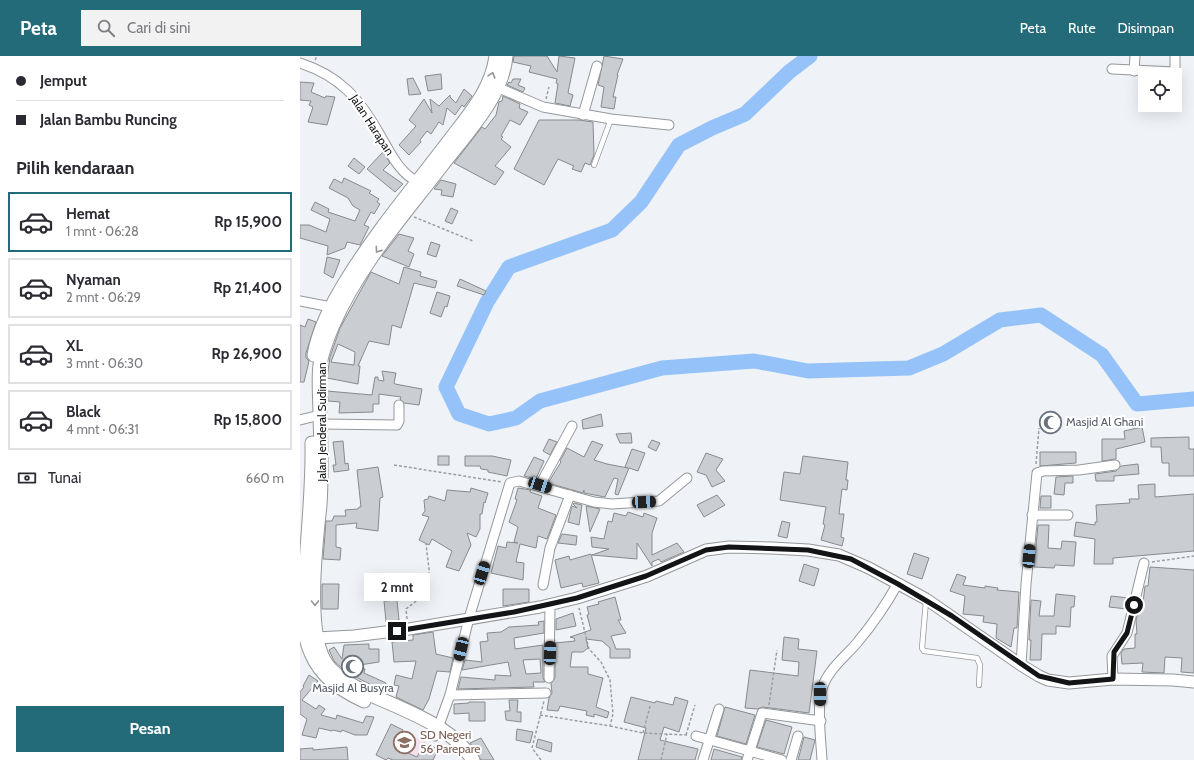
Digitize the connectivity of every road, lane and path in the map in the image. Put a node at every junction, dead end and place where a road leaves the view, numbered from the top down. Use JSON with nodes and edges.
{"nodes":[{"id":1,"x":496,"y":56,"type":"edge"},
{"id":2,"x":506,"y":56,"type":"edge"},
{"id":3,"x":1135,"y":56,"type":"edge"},
{"id":4,"x":1175,"y":56,"type":"edge"},
{"id":5,"x":300,"y":63,"type":"edge"},
{"id":6,"x":597,"y":66,"type":"dead end"},
{"id":7,"x":1112,"y":69,"type":"dead end"},
{"id":8,"x":1134,"y":71,"type":"junction"},
{"id":9,"x":549,"y":87,"type":"dead end"},
{"id":10,"x":498,"y":88,"type":"junction"},
{"id":11,"x":543,"y":107,"type":"junction"},
{"id":12,"x":583,"y":115,"type":"junction"},
{"id":13,"x":611,"y":120,"type":"junction"},
{"id":14,"x":669,"y":125,"type":"dead end"},
{"id":15,"x":594,"y":165,"type":"dead end"},
{"id":16,"x":418,"y":182,"type":"junction"},
{"id":17,"x":405,"y":213,"type":"junction"},
{"id":18,"x":390,"y":225,"type":"junction"},
{"id":19,"x":473,"y":241,"type":"dead end"},
{"id":20,"x":300,"y":301,"type":"edge"},
{"id":21,"x":330,"y":307,"type":"junction"},
{"id":22,"x":399,"y":405,"type":"dead end"},
{"id":23,"x":313,"y":419,"type":"edge"},
{"id":24,"x":572,"y":426,"type":"dead end"},
{"id":25,"x":1039,"y":428,"type":"dead end"},
{"id":26,"x":394,"y":465,"type":"dead end"},
{"id":27,"x":1115,"y":465,"type":"dead end"},
{"id":28,"x":1035,"y":476,"type":"junction"},
{"id":29,"x":687,"y":478,"type":"dead end"},
{"id":30,"x":510,"y":483,"type":"junction"},
{"id":31,"x":540,"y":485,"type":"junction"},
{"id":32,"x":570,"y":495,"type":"junction"},
{"id":33,"x":1032,"y":515,"type":"junction"},
{"id":34,"x":1068,"y":515,"type":"dead end"},
{"id":35,"x":309,"y":519,"type":"edge"},
{"id":36,"x":426,"y":544,"type":"dead end"},
{"id":37,"x":303,"y":550,"type":"edge"},
{"id":38,"x":1194,"y":556,"type":"edge"},
{"id":39,"x":1144,"y":563,"type":"joint"},
{"id":40,"x":898,"y":584,"type":"junction"},
{"id":41,"x":543,"y":585,"type":"dead end"},
{"id":42,"x":302,"y":594,"type":"edge"},
{"id":43,"x":577,"y":598,"type":"junction"},
{"id":44,"x":926,"y":599,"type":"junction"},
{"id":45,"x":550,"y":605,"type":"junction"},
{"id":46,"x":468,"y":618,"type":"junction"},
{"id":47,"x":409,"y":629,"type":"junction"},
{"id":48,"x":312,"y":640,"type":"junction"},
{"id":49,"x":777,"y":650,"type":"dead end"},
{"id":50,"x":1021,"y":665,"type":"junction"},
{"id":51,"x":549,"y":678,"type":"dead end"},
{"id":52,"x":1113,"y":679,"type":"junction"},
{"id":53,"x":1194,"y":682,"type":"edge"},
{"id":54,"x":980,"y":685,"type":"dead end"},
{"id":55,"x":546,"y":693,"type":"joint"},
{"id":56,"x":450,"y":695,"type":"junction"},
{"id":57,"x":696,"y":705,"type":"dead end"},
{"id":58,"x":650,"y":706,"type":"dead end"},
{"id":59,"x":719,"y":709,"type":"dead end"},
{"id":60,"x":768,"y":713,"type":"junction"},
{"id":61,"x":540,"y":715,"type":"junction"},
{"id":62,"x":820,"y":722,"type":"junction"},
{"id":63,"x":610,"y":726,"type":"junction"},
{"id":64,"x":436,"y":732,"type":"junction"},
{"id":65,"x":643,"y":733,"type":"junction"},
{"id":66,"x":667,"y":734,"type":"junction"},
{"id":67,"x":686,"y":735,"type":"junction"},
{"id":68,"x":696,"y":736,"type":"joint"},
{"id":69,"x":798,"y":736,"type":"dead end"},
{"id":70,"x":709,"y":739,"type":"junction"},
{"id":71,"x":748,"y":755,"type":"edge"},
{"id":72,"x":462,"y":760,"type":"edge"},
{"id":73,"x":473,"y":760,"type":"edge"},
{"id":74,"x":541,"y":760,"type":"edge"},
{"id":75,"x":661,"y":760,"type":"edge"},
{"id":76,"x":703,"y":760,"type":"edge"},
{"id":77,"x":782,"y":760,"type":"edge"},
{"id":78,"x":791,"y":760,"type":"edge"},
{"id":79,"x":822,"y":760,"type":"edge"}],
"edges":[{"from":16,"to":1,"type":"main road","name":"Jalan Jenderal Sudirman","one_way":true},
{"from":2,"to":10,"type":"main road","name":"Jalan Jenderal Sudirman"},
{"from":3,"to":8,"type":"street"},
{"from":4,"to":8,"type":"street"},
{"from":5,"to":16,"type":"street","name":"Jalan Harapan"},
{"from":6,"to":12,"type":"street"},
{"from":7,"to":8,"type":"street"},
{"from":9,"to":11,"type":"path"},
{"from":10,"to":11,"type":"street"},
{"from":10,"to":17,"type":"main road","name":"Jalan Jenderal Sudirman"},
{"from":11,"to":12,"type":"street"},
{"from":12,"to":13,"type":"street"},
{"from":13,"to":14,"type":"street"},
{"from":13,"to":15,"type":"lane"},
{"from":16,"to":18,"type":"main road","name":"Jalan Jenderal Sudirman"},
{"from":17,"to":18,"type":"main road","name":"Jalan Jenderal Sudirman"},
{"from":17,"to":19,"type":"path"},
{"from":18,"to":21,"type":"main road","name":"Jalan Jenderal Sudirman"},
{"from":18,"to":23,"type":"main road","name":"Jalan Jenderal Sudirman","one_way":true},
{"from":20,"to":21,"type":"street"},
{"from":21,"to":23,"type":"main road","name":"Jalan Jenderal Sudirman"},
{"from":22,"to":23,"type":"street"},
{"from":23,"to":35,"type":"main road","name":"Jalan Jenderal Sudirman"},
{"from":24,"to":31,"type":"street"},
{"from":25,"to":28,"type":"path"},
{"from":26,"to":30,"type":"path"},
{"from":27,"to":28,"type":"street"},
{"from":28,"to":33,"type":"street"},
{"from":29,"to":32,"type":"street"},
{"from":30,"to":31,"type":"street"},
{"from":30,"to":46,"type":"street"},
{"from":31,"to":32,"type":"street"},
{"from":32,"to":41,"type":"street"},
{"from":33,"to":34,"type":"street"},
{"from":33,"to":50,"type":"street"},
{"from":35,"to":37,"type":"main road","name":"Jalan Jenderal Sudirman"},
{"from":35,"to":48,"type":"main road","name":"Jalan Jenderal Sudirman","one_way":true},
{"from":36,"to":47,"type":"path"},
{"from":37,"to":42,"type":"main road","name":"Jalan Jenderal Sudirman"},
{"from":38,"to":39,"type":"path"},
{"from":39,"to":52,"type":"street"},
{"from":40,"to":43,"type":"street"},
{"from":40,"to":44,"type":"street"},
{"from":40,"to":62,"type":"street"},
{"from":42,"to":48,"type":"main road","name":"Jalan Jenderal Sudirman"},
{"from":43,"to":45,"type":"street"},
{"from":43,"to":63,"type":"path"},
{"from":44,"to":50,"type":"street"},
{"from":44,"to":54,"type":"lane"},
{"from":45,"to":46,"type":"street"},
{"from":45,"to":51,"type":"street"},
{"from":46,"to":47,"type":"street"},
{"from":46,"to":56,"type":"street"},
{"from":47,"to":48,"type":"street"},
{"from":48,"to":64,"type":"main road","name":"Jalan Jenderal Sudirman"},
{"from":49,"to":60,"type":"path"},
{"from":50,"to":52,"type":"street"},
{"from":52,"to":53,"type":"street"},
{"from":55,"to":56,"type":"street"},
{"from":55,"to":61,"type":"path"},
{"from":56,"to":64,"type":"street"},
{"from":57,"to":67,"type":"path"},
{"from":58,"to":65,"type":"path"},
{"from":59,"to":70,"type":"street"},
{"from":60,"to":62,"type":"street"},
{"from":60,"to":71,"type":"street"},
{"from":61,"to":63,"type":"path"},
{"from":61,"to":74,"type":"path"},
{"from":62,"to":79,"type":"street"},
{"from":63,"to":65,"type":"path"},
{"from":64,"to":72,"type":"main road","name":"Jalan Jenderal Sudirman"},
{"from":64,"to":73,"type":"main road","name":"Jalan Jenderal Sudirman"},
{"from":65,"to":66,"type":"path"},
{"from":66,"to":67,"type":"path"},
{"from":66,"to":75,"type":"path"},
{"from":67,"to":68,"type":"path"},
{"from":68,"to":70,"type":"street"},
{"from":69,"to":78,"type":"street"},
{"from":70,"to":71,"type":"street"},
{"from":70,"to":76,"type":"street"},
{"from":71,"to":77,"type":"street"}]}
